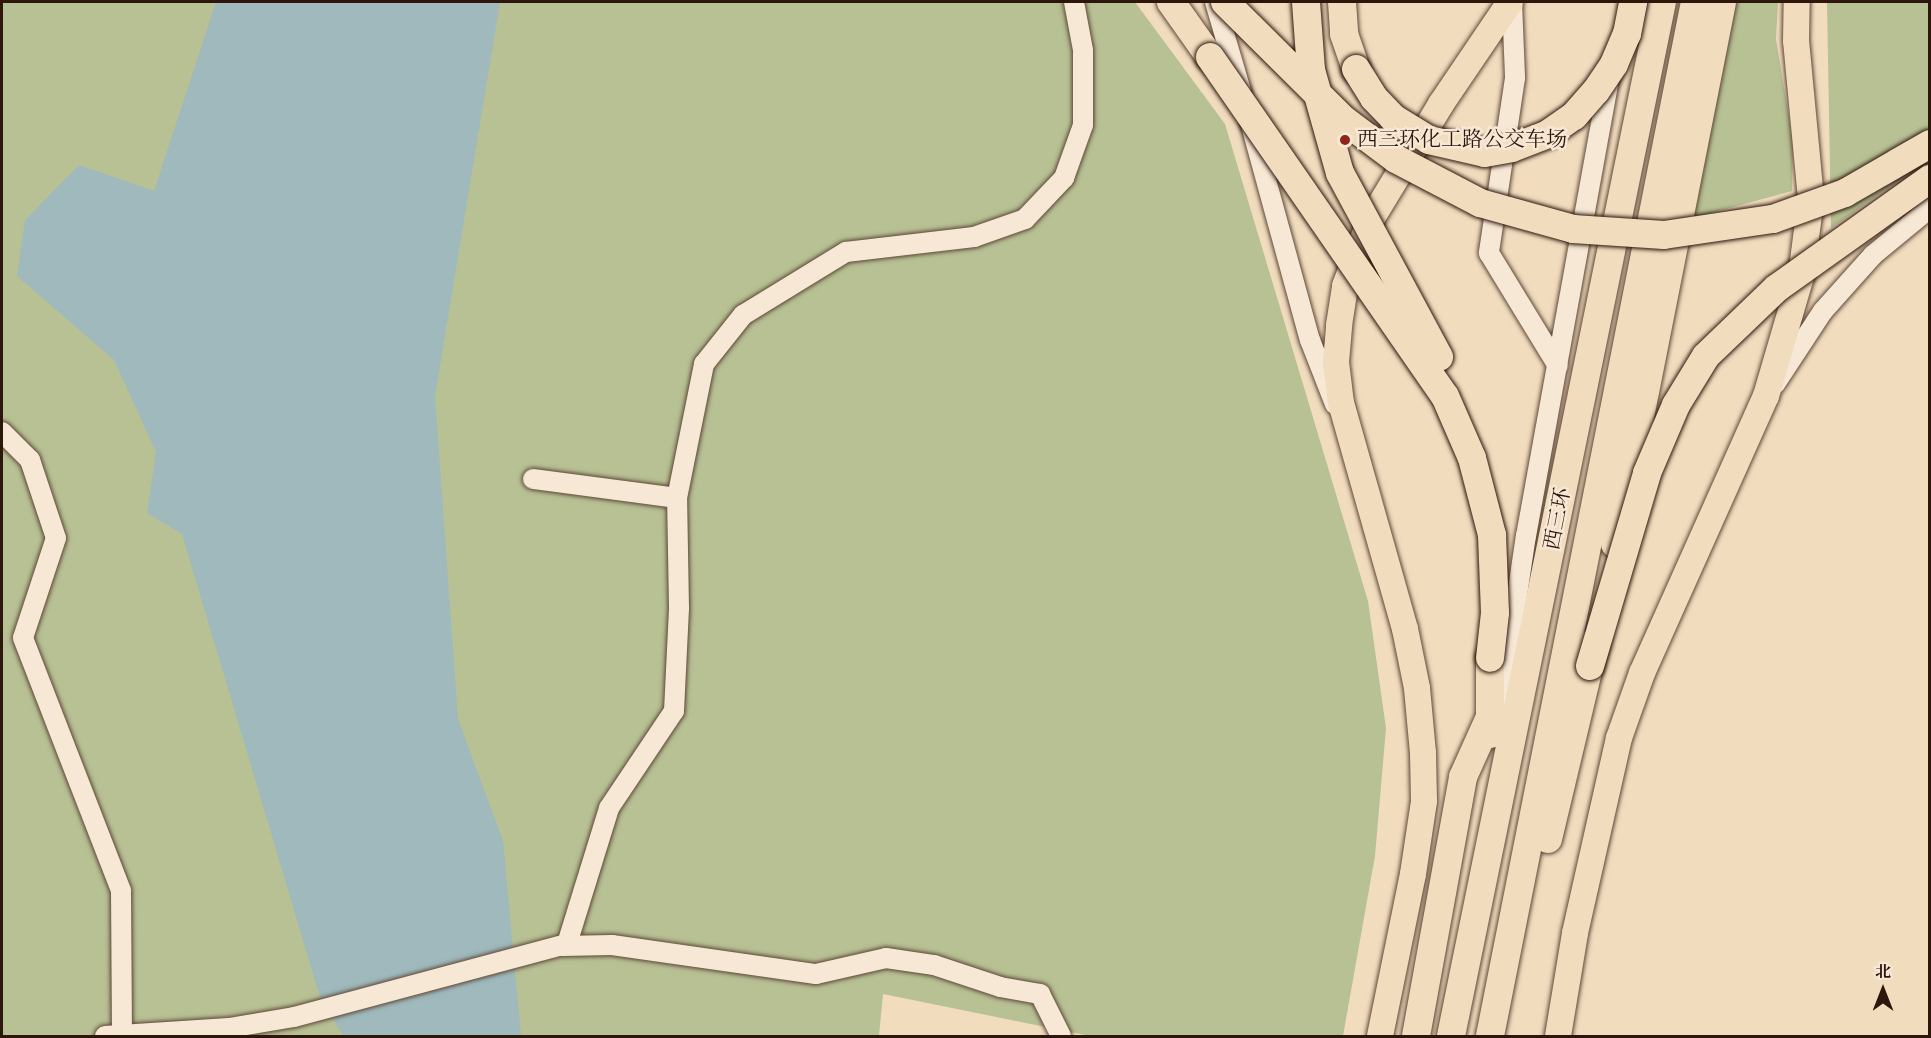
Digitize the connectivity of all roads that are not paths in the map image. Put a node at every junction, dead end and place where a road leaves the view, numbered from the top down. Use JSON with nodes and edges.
{"nodes":[{"id":1,"x":1074,"y":2,"type":"edge"},
{"id":2,"x":1171,"y":2,"type":"edge"},
{"id":3,"x":1215,"y":2,"type":"edge"},
{"id":4,"x":1225,"y":2,"type":"edge"},
{"id":5,"x":1306,"y":2,"type":"edge"},
{"id":6,"x":1342,"y":2,"type":"edge"},
{"id":7,"x":1511,"y":2,"type":"edge"},
{"id":8,"x":1622,"y":2,"type":"edge"},
{"id":9,"x":1633,"y":2,"type":"edge"},
{"id":10,"x":1662,"y":2,"type":"edge"},
{"id":11,"x":1695,"y":2,"type":"edge"},
{"id":12,"x":1722,"y":2,"type":"edge"},
{"id":13,"x":1797,"y":2,"type":"edge"},
{"id":14,"x":1929,"y":144,"type":"edge"},
{"id":15,"x":1929,"y":179,"type":"edge"},
{"id":16,"x":1929,"y":208,"type":"edge"},
{"id":17,"x":1558,"y":366,"type":"junction"},
{"id":18,"x":1766,"y":396,"type":"junction"},
{"id":19,"x":2,"y":432,"type":"edge"},
{"id":20,"x":1353,"y":452,"type":"junction"},
{"id":21,"x":533,"y":479,"type":"dead end"},
{"id":22,"x":677,"y":498,"type":"junction"},
{"id":23,"x":1495,"y":613,"type":"junction"},
{"id":24,"x":1590,"y":666,"type":"junction"},
{"id":25,"x":1490,"y":717,"type":"junction"},
{"id":26,"x":1484,"y":872,"type":"junction"},
{"id":27,"x":565,"y":945,"type":"junction"},
{"id":28,"x":1507,"y":949,"type":"junction"},
{"id":29,"x":116,"y":1036,"type":"edge"},
{"id":30,"x":1061,"y":1036,"type":"edge"},
{"id":31,"x":1380,"y":1036,"type":"edge"},
{"id":32,"x":1416,"y":1036,"type":"edge"},
{"id":33,"x":1451,"y":1036,"type":"edge"},
{"id":34,"x":1490,"y":1036,"type":"edge"},
{"id":35,"x":1558,"y":1036,"type":"edge"}],
"edges":[{"from":1,"to":22,"type":"street"},
{"from":2,"to":23,"type":"highway","bridge":true},
{"from":3,"to":20,"type":"street"},
{"from":4,"to":14,"type":"highway","bridge":true},
{"from":5,"to":23,"type":"highway","bridge":true},
{"from":6,"to":9,"type":"highway","bridge":true},
{"from":7,"to":17,"type":"street"},
{"from":7,"to":20,"type":"main road"},
{"from":8,"to":17,"type":"street"},
{"from":10,"to":26,"type":"highway","name":"西三环"},
{"from":11,"to":28,"type":"highway","name":"西三环"},
{"from":12,"to":24,"type":"highway","bridge":true},
{"from":13,"to":18,"type":"main road"},
{"from":15,"to":24,"type":"highway","bridge":true},
{"from":16,"to":18,"type":"street"},
{"from":17,"to":25,"type":"street"},
{"from":18,"to":35,"type":"main road"},
{"from":19,"to":29,"type":"street"},
{"from":20,"to":31,"type":"main road"},
{"from":21,"to":22,"type":"street"},
{"from":22,"to":27,"type":"street"},
{"from":23,"to":25,"type":"highway","bridge":true},
{"from":24,"to":28,"type":"highway"},
{"from":25,"to":26,"type":"highway"},
{"from":25,"to":32,"type":"highway"},
{"from":26,"to":33,"type":"highway","name":"西三环"},
{"from":27,"to":29,"type":"street"},
{"from":27,"to":30,"type":"street"},
{"from":28,"to":34,"type":"highway","name":"西三环"}]}
